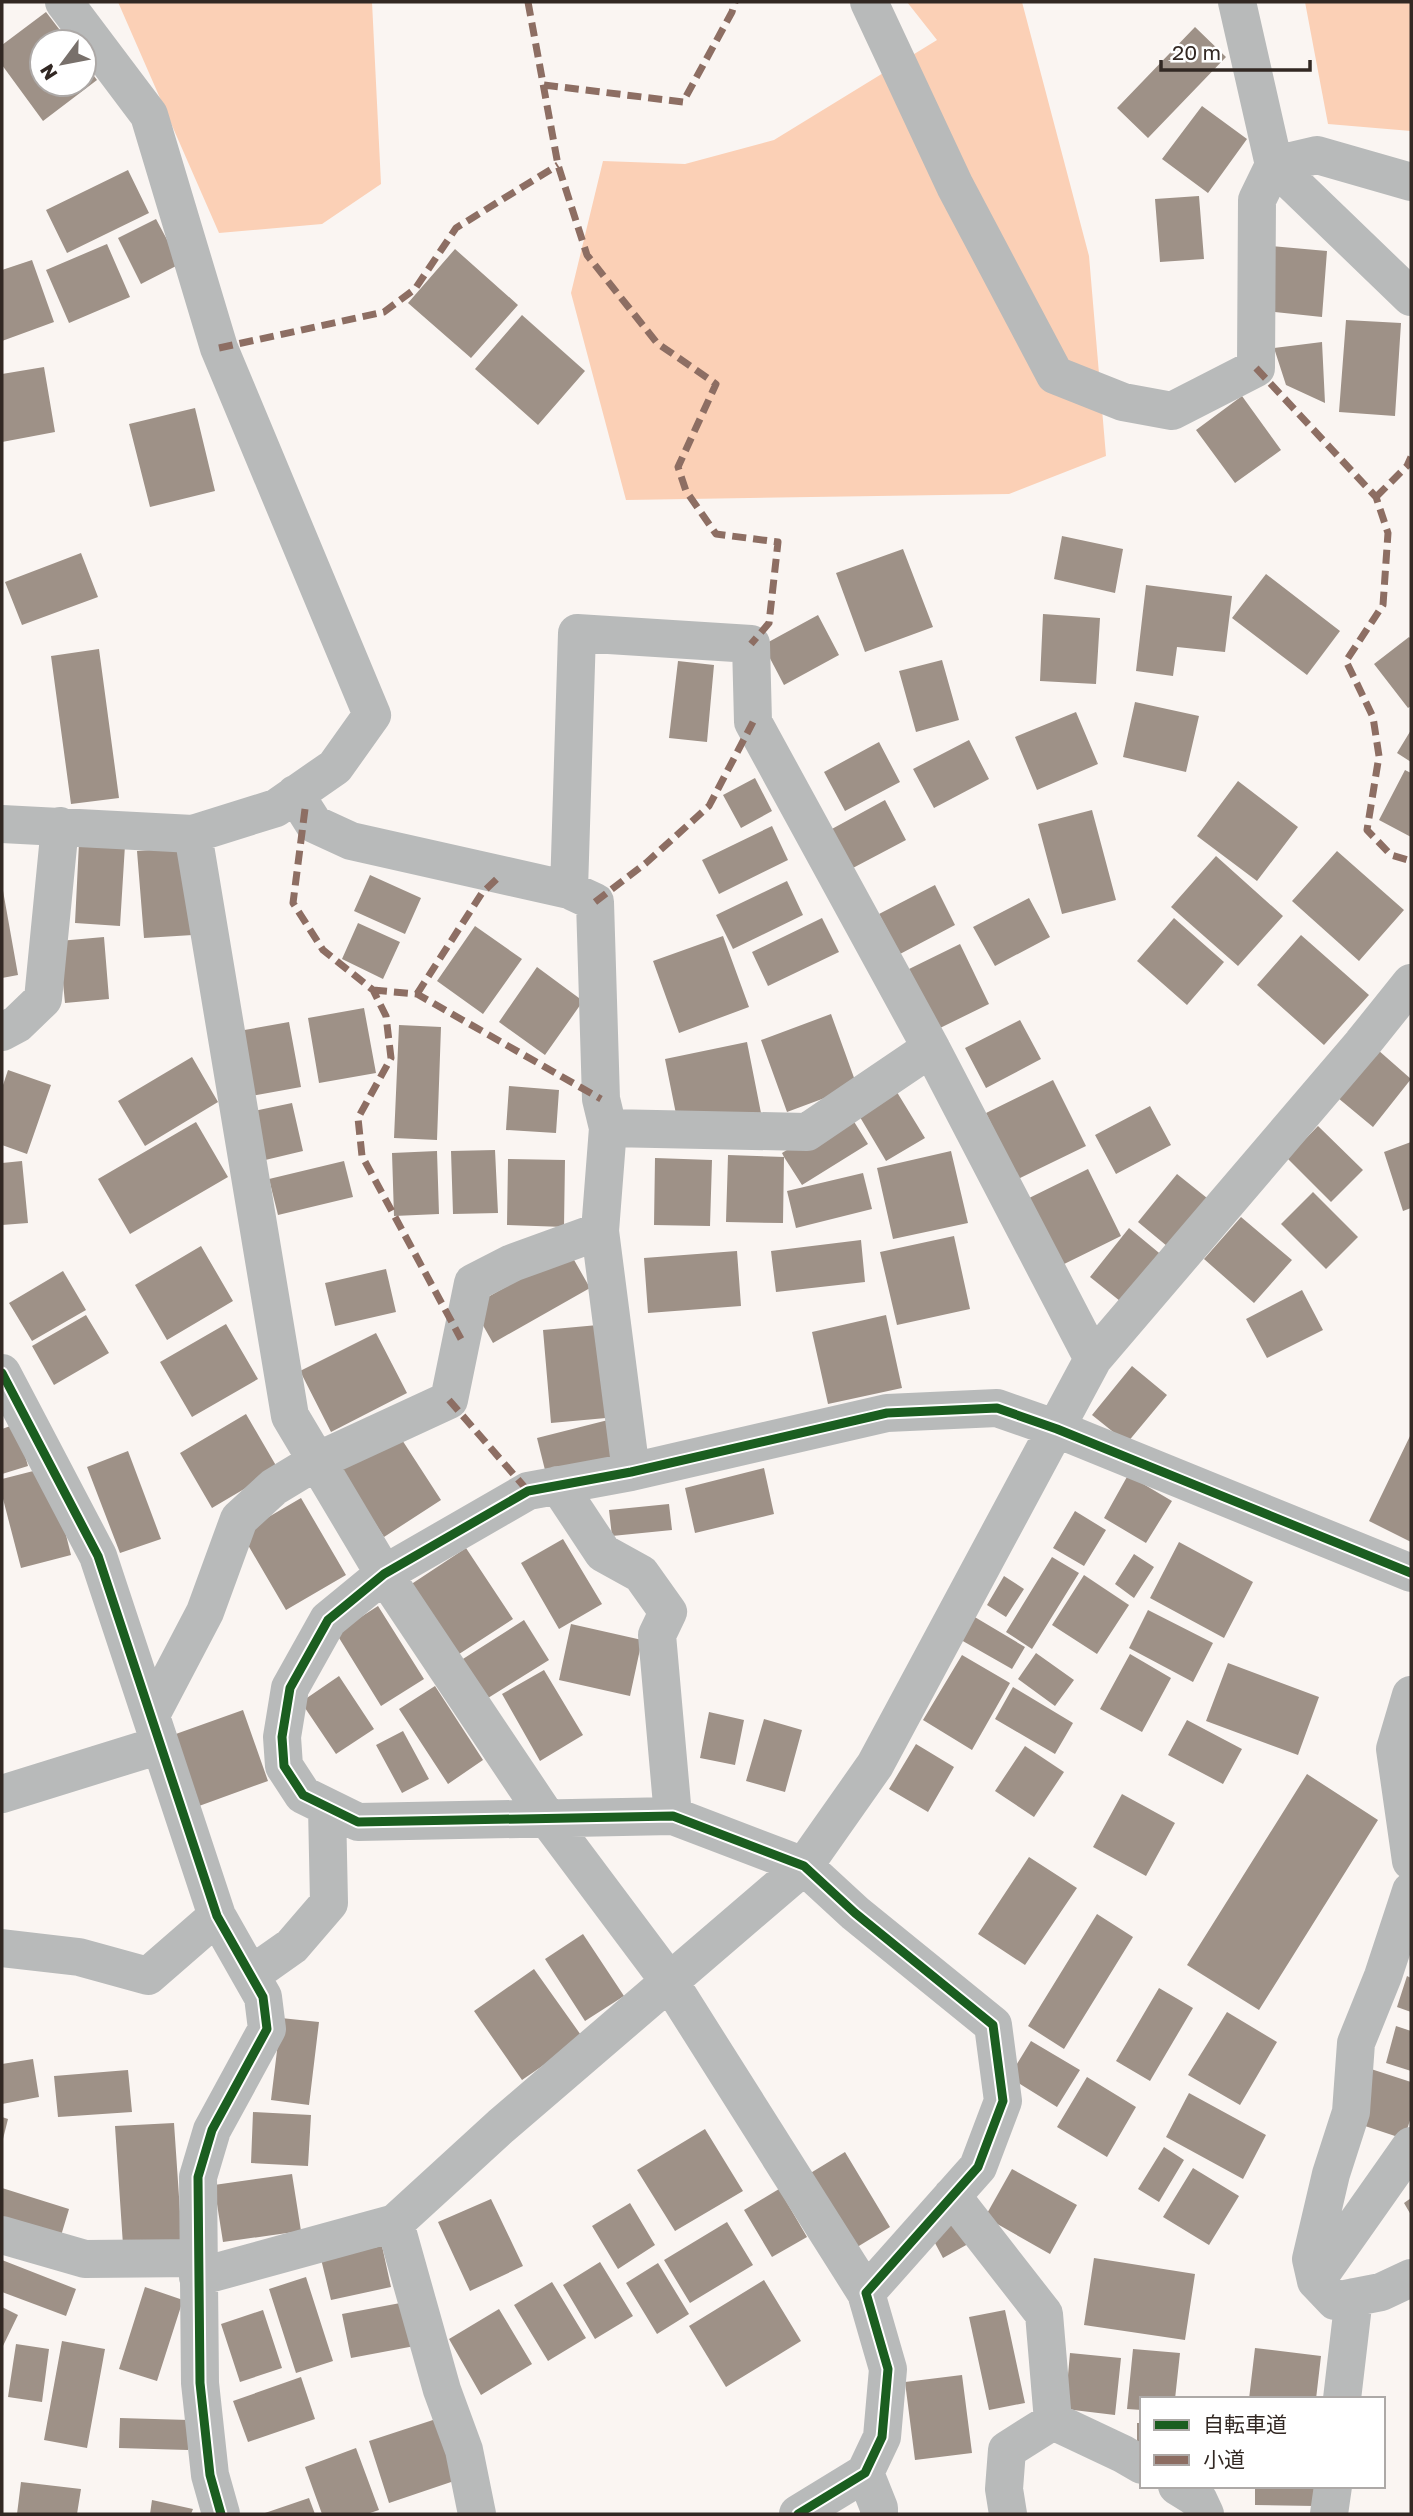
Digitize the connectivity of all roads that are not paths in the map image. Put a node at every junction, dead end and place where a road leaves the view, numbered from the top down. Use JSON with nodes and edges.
{"nodes":[{"id":1,"x":64,"y":2,"type":"edge"},
{"id":2,"x":869,"y":2,"type":"edge"},
{"id":3,"x":1237,"y":2,"type":"edge"},
{"id":4,"x":1274,"y":165,"type":"junction"},
{"id":5,"x":1411,"y":183,"type":"edge"},
{"id":6,"x":1411,"y":298,"type":"edge"},
{"id":7,"x":295,"y":794,"type":"junction"},
{"id":8,"x":2,"y":824,"type":"edge"},
{"id":9,"x":60,"y":826,"type":"junction"},
{"id":10,"x":193,"y":834,"type":"junction"},
{"id":11,"x":569,"y":890,"type":"junction"},
{"id":12,"x":1411,"y":982,"type":"edge"},
{"id":13,"x":2,"y":1032,"type":"edge"},
{"id":14,"x":931,"y":1048,"type":"junction"},
{"id":15,"x":608,"y":1128,"type":"junction"},
{"id":16,"x":600,"y":1231,"type":"junction"},
{"id":17,"x":1093,"y":1359,"type":"junction"},
{"id":18,"x":2,"y":1373,"type":"edge"},
{"id":19,"x":1057,"y":1429,"type":"junction"},
{"id":20,"x":317,"y":1461,"type":"junction"},
{"id":21,"x":631,"y":1472,"type":"junction"},
{"id":22,"x":558,"y":1485,"type":"junction"},
{"id":23,"x":1411,"y":1573,"type":"edge"},
{"id":24,"x":384,"y":1574,"type":"junction"},
{"id":25,"x":1411,"y":1695,"type":"edge"},
{"id":26,"x":156,"y":1730,"type":"junction"},
{"id":27,"x":2,"y":1794,"type":"edge"},
{"id":28,"x":327,"y":1807,"type":"junction"},
{"id":29,"x":673,"y":1816,"type":"junction"},
{"id":30,"x":547,"y":1818,"type":"junction"},
{"id":31,"x":1411,"y":1861,"type":"edge"},
{"id":32,"x":804,"y":1866,"type":"junction"},
{"id":33,"x":1411,"y":1891,"type":"edge"},
{"id":34,"x":217,"y":1916,"type":"junction"},
{"id":35,"x":2,"y":1948,"type":"edge"},
{"id":36,"x":251,"y":1975,"type":"junction"},
{"id":37,"x":669,"y":1981,"type":"junction"},
{"id":38,"x":1411,"y":2146,"type":"edge"},
{"id":39,"x":952,"y":2196,"type":"junction"},
{"id":40,"x":395,"y":2223,"type":"junction"},
{"id":41,"x":2,"y":2235,"type":"edge"},
{"id":42,"x":198,"y":2267,"type":"junction"},
{"id":43,"x":1411,"y":2278,"type":"edge"},
{"id":44,"x":1316,"y":2281,"type":"junction"},
{"id":45,"x":866,"y":2293,"type":"junction"},
{"id":46,"x":1354,"y":2297,"type":"junction"},
{"id":47,"x":1342,"y":2397,"type":"edge"},
{"id":48,"x":1053,"y":2421,"type":"junction"},
{"id":49,"x":1140,"y":2464,"type":"edge"},
{"id":50,"x":865,"y":2473,"type":"junction"},
{"id":51,"x":1180,"y":2488,"type":"edge"},
{"id":52,"x":1333,"y":2488,"type":"edge"},
{"id":53,"x":221,"y":2514,"type":"edge"},
{"id":54,"x":477,"y":2514,"type":"edge"},
{"id":55,"x":798,"y":2514,"type":"edge"},
{"id":56,"x":879,"y":2514,"type":"edge"},
{"id":57,"x":1008,"y":2514,"type":"edge"},
{"id":58,"x":1205,"y":2514,"type":"edge"},
{"id":59,"x":1329,"y":2514,"type":"edge"}],
"edges":[{"from":1,"to":7,"type":"street"},
{"from":2,"to":4,"type":"street"},
{"from":3,"to":4,"type":"street"},
{"from":4,"to":5,"type":"street"},
{"from":4,"to":6,"type":"street"},
{"from":7,"to":10,"type":"street"},
{"from":7,"to":11,"type":"street"},
{"from":8,"to":9,"type":"street"},
{"from":9,"to":10,"type":"street"},
{"from":9,"to":13,"type":"street"},
{"from":10,"to":20,"type":"street"},
{"from":11,"to":14,"type":"street"},
{"from":11,"to":15,"type":"street"},
{"from":12,"to":17,"type":"street"},
{"from":14,"to":15,"type":"street"},
{"from":14,"to":17,"type":"street"},
{"from":15,"to":16,"type":"street"},
{"from":16,"to":20,"type":"street"},
{"from":16,"to":21,"type":"street"},
{"from":17,"to":19,"type":"street"},
{"from":18,"to":26,"type":"street"},
{"from":19,"to":21,"type":"street"},
{"from":19,"to":23,"type":"street"},
{"from":19,"to":32,"type":"street"},
{"from":20,"to":24,"type":"street"},
{"from":20,"to":26,"type":"street"},
{"from":21,"to":22,"type":"street"},
{"from":22,"to":24,"type":"street"},
{"from":22,"to":29,"type":"street"},
{"from":24,"to":28,"type":"street"},
{"from":24,"to":30,"type":"street"},
{"from":25,"to":31,"type":"street"},
{"from":26,"to":27,"type":"street"},
{"from":26,"to":34,"type":"street"},
{"from":28,"to":30,"type":"street"},
{"from":28,"to":36,"type":"street"},
{"from":29,"to":30,"type":"street"},
{"from":29,"to":32,"type":"street"},
{"from":30,"to":37,"type":"street"},
{"from":32,"to":37,"type":"street"},
{"from":32,"to":39,"type":"street"},
{"from":33,"to":44,"type":"street"},
{"from":34,"to":35,"type":"street"},
{"from":34,"to":36,"type":"street"},
{"from":36,"to":42,"type":"street"},
{"from":37,"to":40,"type":"street"},
{"from":37,"to":45,"type":"street"},
{"from":38,"to":44,"type":"street"},
{"from":39,"to":45,"type":"street"},
{"from":39,"to":48,"type":"street"},
{"from":40,"to":42,"type":"street"},
{"from":40,"to":54,"type":"street"},
{"from":41,"to":42,"type":"street"},
{"from":42,"to":53,"type":"street"},
{"from":43,"to":46,"type":"street"},
{"from":44,"to":46,"type":"street"},
{"from":45,"to":50,"type":"street"},
{"from":46,"to":47,"type":"street"},
{"from":48,"to":49,"type":"street"},
{"from":48,"to":57,"type":"street"},
{"from":50,"to":55,"type":"street"},
{"from":50,"to":56,"type":"street"},
{"from":51,"to":58,"type":"street"},
{"from":52,"to":59,"type":"street"}]}
